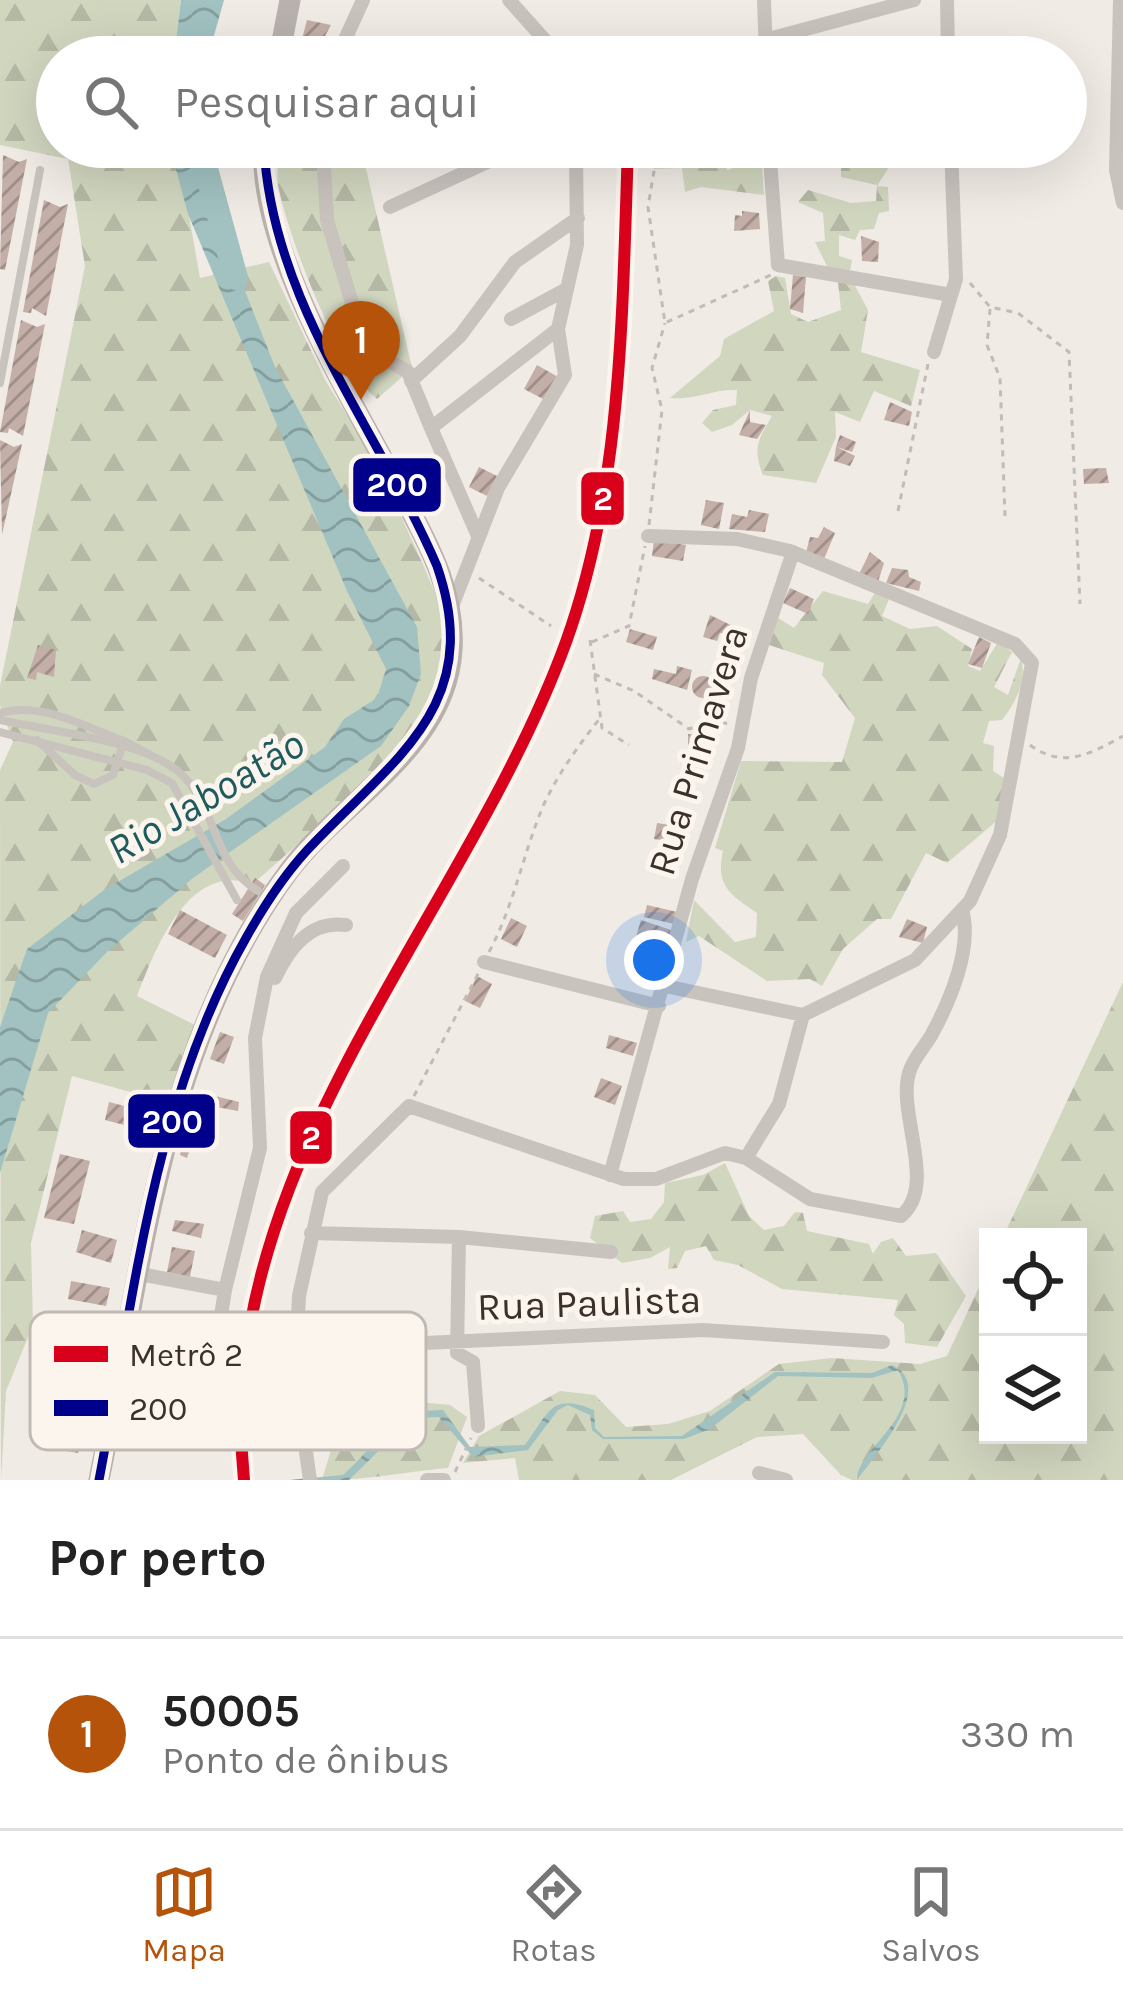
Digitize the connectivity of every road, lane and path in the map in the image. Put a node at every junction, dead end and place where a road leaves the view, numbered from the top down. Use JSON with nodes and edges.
{"nodes":[{"id":1,"x":290,"y":0,"type":"edge"},
{"id":2,"x":363,"y":0,"type":"edge"},
{"id":3,"x":509,"y":0,"type":"edge"},
{"id":4,"x":764,"y":0,"type":"edge"},
{"id":5,"x":914,"y":0,"type":"edge"},
{"id":6,"x":946,"y":0,"type":"edge"},
{"id":7,"x":1120,"y":0,"type":"edge"},
{"id":8,"x":283,"y":36,"type":"edge"},
{"id":9,"x":347,"y":36,"type":"edge"},
{"id":10,"x":541,"y":36,"type":"edge"},
{"id":11,"x":765,"y":36,"type":"edge"},
{"id":12,"x":780,"y":36,"type":"edge"},
{"id":13,"x":947,"y":36,"type":"edge"},
{"id":14,"x":266,"y":168,"type":"edge"},
{"id":15,"x":323,"y":168,"type":"edge"},
{"id":16,"x":474,"y":168,"type":"edge"},
{"id":17,"x":577,"y":168,"type":"edge"},
{"id":18,"x":654,"y":168,"type":"edge"},
{"id":19,"x":772,"y":168,"type":"edge"},
{"id":20,"x":952,"y":168,"type":"edge"},
{"id":21,"x":40,"y":170,"type":"dead end"},
{"id":22,"x":1123,"y":203,"type":"edge"},
{"id":23,"x":390,"y":206,"type":"dead end"},
{"id":24,"x":578,"y":218,"type":"junction"},
{"id":25,"x":781,"y":266,"type":"junction"},
{"id":26,"x":957,"y":268,"type":"junction"},
{"id":27,"x":565,"y":290,"type":"junction"},
{"id":28,"x":950,"y":295,"type":"junction"},
{"id":29,"x":990,"y":307,"type":"junction"},
{"id":30,"x":511,"y":319,"type":"dead end"},
{"id":31,"x":665,"y":323,"type":"junction"},
{"id":32,"x":558,"y":329,"type":"junction"},
{"id":33,"x":934,"y":352,"type":"joint"},
{"id":34,"x":411,"y":380,"type":"junction"},
{"id":35,"x":0,"y":383,"type":"edge"},
{"id":36,"x":431,"y":428,"type":"junction"},
{"id":37,"x":898,"y":511,"type":"dead end"},
{"id":38,"x":1005,"y":516,"type":"dead end"},
{"id":39,"x":478,"y":536,"type":"junction"},
{"id":40,"x":648,"y":536,"type":"junction"},
{"id":41,"x":793,"y":552,"type":"junction"},
{"id":42,"x":481,"y":578,"type":"dead end"},
{"id":43,"x":1080,"y":604,"type":"dead end"},
{"id":44,"x":449,"y":611,"type":"junction"},
{"id":45,"x":551,"y":626,"type":"dead end"},
{"id":46,"x":594,"y":674,"type":"junction"},
{"id":47,"x":0,"y":717,"type":"edge"},
{"id":48,"x":600,"y":718,"type":"junction"},
{"id":49,"x":742,"y":727,"type":"junction"},
{"id":50,"x":0,"y":732,"type":"edge"},
{"id":51,"x":1019,"y":736,"type":"junction"},
{"id":52,"x":1123,"y":736,"type":"edge"},
{"id":53,"x":36,"y":739,"type":"junction"},
{"id":54,"x":123,"y":744,"type":"junction"},
{"id":55,"x":629,"y":745,"type":"dead end"},
{"id":56,"x":118,"y":762,"type":"junction"},
{"id":57,"x":201,"y":819,"type":"junction"},
{"id":58,"x":343,"y":866,"type":"dead end"},
{"id":59,"x":271,"y":898,"type":"junction"},
{"id":60,"x":237,"y":900,"type":"dead end"},
{"id":61,"x":962,"y":910,"type":"junction"},
{"id":62,"x":346,"y":925,"type":"dead end"},
{"id":63,"x":484,"y":962,"type":"junction"},
{"id":64,"x":665,"y":986,"type":"junction"},
{"id":65,"x":659,"y":1006,"type":"junction"},
{"id":66,"x":803,"y":1015,"type":"junction"},
{"id":67,"x":258,"y":1018,"type":"junction"},
{"id":68,"x":409,"y":1106,"type":"junction"},
{"id":69,"x":746,"y":1157,"type":"junction"},
{"id":70,"x":610,"y":1175,"type":"junction"},
{"id":71,"x":311,"y":1234,"type":"junction"},
{"id":72,"x":459,"y":1237,"type":"junction"},
{"id":73,"x":610,"y":1252,"type":"dead end"},
{"id":74,"x":140,"y":1274,"type":"junction"},
{"id":75,"x":225,"y":1290,"type":"junction"},
{"id":76,"x":132,"y":1312,"type":"edge"},
{"id":77,"x":222,"y":1312,"type":"edge"},
{"id":78,"x":297,"y":1312,"type":"edge"},
{"id":79,"x":458,"y":1340,"type":"junction"},
{"id":80,"x":883,"y":1342,"type":"dead end"},
{"id":81,"x":426,"y":1343,"type":"edge"},
{"id":82,"x":478,"y":1426,"type":"joint"},
{"id":83,"x":105,"y":1450,"type":"edge"},
{"id":84,"x":759,"y":1473,"type":"dead end"},
{"id":85,"x":99,"y":1480,"type":"edge"},
{"id":86,"x":428,"y":1480,"type":"edge"},
{"id":87,"x":444,"y":1480,"type":"edge"},
{"id":88,"x":454,"y":1480,"type":"edge"},
{"id":89,"x":786,"y":1480,"type":"edge"}],
"edges":[{"from":1,"to":8,"type":"main road"},
{"from":2,"to":9,"type":"street"},
{"from":3,"to":10,"type":"street"},
{"from":4,"to":11,"type":"street"},
{"from":5,"to":12,"type":"street"},
{"from":6,"to":13,"type":"street"},
{"from":7,"to":22,"type":"street"},
{"from":14,"to":44,"type":"main road"},
{"from":15,"to":34,"type":"street"},
{"from":16,"to":23,"type":"street"},
{"from":17,"to":24,"type":"street"},
{"from":18,"to":31,"type":"path"},
{"from":19,"to":25,"type":"street"},
{"from":20,"to":26,"type":"street"},
{"from":21,"to":35,"type":"lane"},
{"from":24,"to":27,"type":"street"},
{"from":24,"to":34,"type":"street"},
{"from":25,"to":28,"type":"street"},
{"from":25,"to":31,"type":"path"},
{"from":26,"to":28,"type":"street"},
{"from":26,"to":29,"type":"path"},
{"from":27,"to":30,"type":"street"},
{"from":27,"to":32,"type":"street"},
{"from":28,"to":33,"type":"street"},
{"from":29,"to":38,"type":"path"},
{"from":29,"to":43,"type":"path"},
{"from":31,"to":40,"type":"path"},
{"from":32,"to":36,"type":"street"},
{"from":32,"to":39,"type":"street"},
{"from":33,"to":37,"type":"path"},
{"from":34,"to":36,"type":"street"},
{"from":36,"to":39,"type":"street"},
{"from":39,"to":44,"type":"street"},
{"from":40,"to":41,"type":"street"},
{"from":40,"to":46,"type":"path"},
{"from":41,"to":49,"type":"street","name":"Rua Primavera"},
{"from":41,"to":51,"type":"street"},
{"from":42,"to":45,"type":"path"},
{"from":44,"to":59,"type":"main road"},
{"from":46,"to":48,"type":"path"},
{"from":46,"to":49,"type":"path"},
{"from":47,"to":54,"type":"lane"},
{"from":47,"to":54,"type":"lane"},
{"from":48,"to":55,"type":"path"},
{"from":48,"to":63,"type":"path"},
{"from":49,"to":64,"type":"street","name":"Rua Primavera"},
{"from":50,"to":53,"type":"lane"},
{"from":51,"to":52,"type":"path"},
{"from":51,"to":61,"type":"street"},
{"from":53,"to":56,"type":"lane"},
{"from":53,"to":56,"type":"lane"},
{"from":54,"to":56,"type":"lane"},
{"from":54,"to":57,"type":"lane"},
{"from":56,"to":57,"type":"lane"},
{"from":57,"to":59,"type":"lane"},
{"from":57,"to":60,"type":"lane"},
{"from":58,"to":67,"type":"street"},
{"from":59,"to":74,"type":"main road"},
{"from":61,"to":66,"type":"street"},
{"from":61,"to":69,"type":"street"},
{"from":62,"to":67,"type":"street"},
{"from":63,"to":65,"type":"street"},
{"from":63,"to":68,"type":"path"},
{"from":64,"to":65,"type":"street","name":"Rua Primavera"},
{"from":64,"to":66,"type":"street"},
{"from":65,"to":70,"type":"street","name":"Rua Primavera"},
{"from":66,"to":69,"type":"street"},
{"from":67,"to":75,"type":"street"},
{"from":68,"to":70,"type":"street"},
{"from":68,"to":71,"type":"street"},
{"from":69,"to":70,"type":"street"},
{"from":71,"to":72,"type":"street"},
{"from":71,"to":78,"type":"street"},
{"from":72,"to":73,"type":"street"},
{"from":72,"to":79,"type":"street"},
{"from":74,"to":75,"type":"street"},
{"from":74,"to":76,"type":"main road"},
{"from":75,"to":77,"type":"street"},
{"from":79,"to":80,"type":"street","name":"Rua Paulista"},
{"from":79,"to":81,"type":"street","name":"Rua Paulista"},
{"from":79,"to":82,"type":"street"},
{"from":82,"to":88,"type":"path"},
{"from":83,"to":85,"type":"main road"},
{"from":84,"to":89,"type":"street"},
{"from":86,"to":87,"type":"street"}]}
